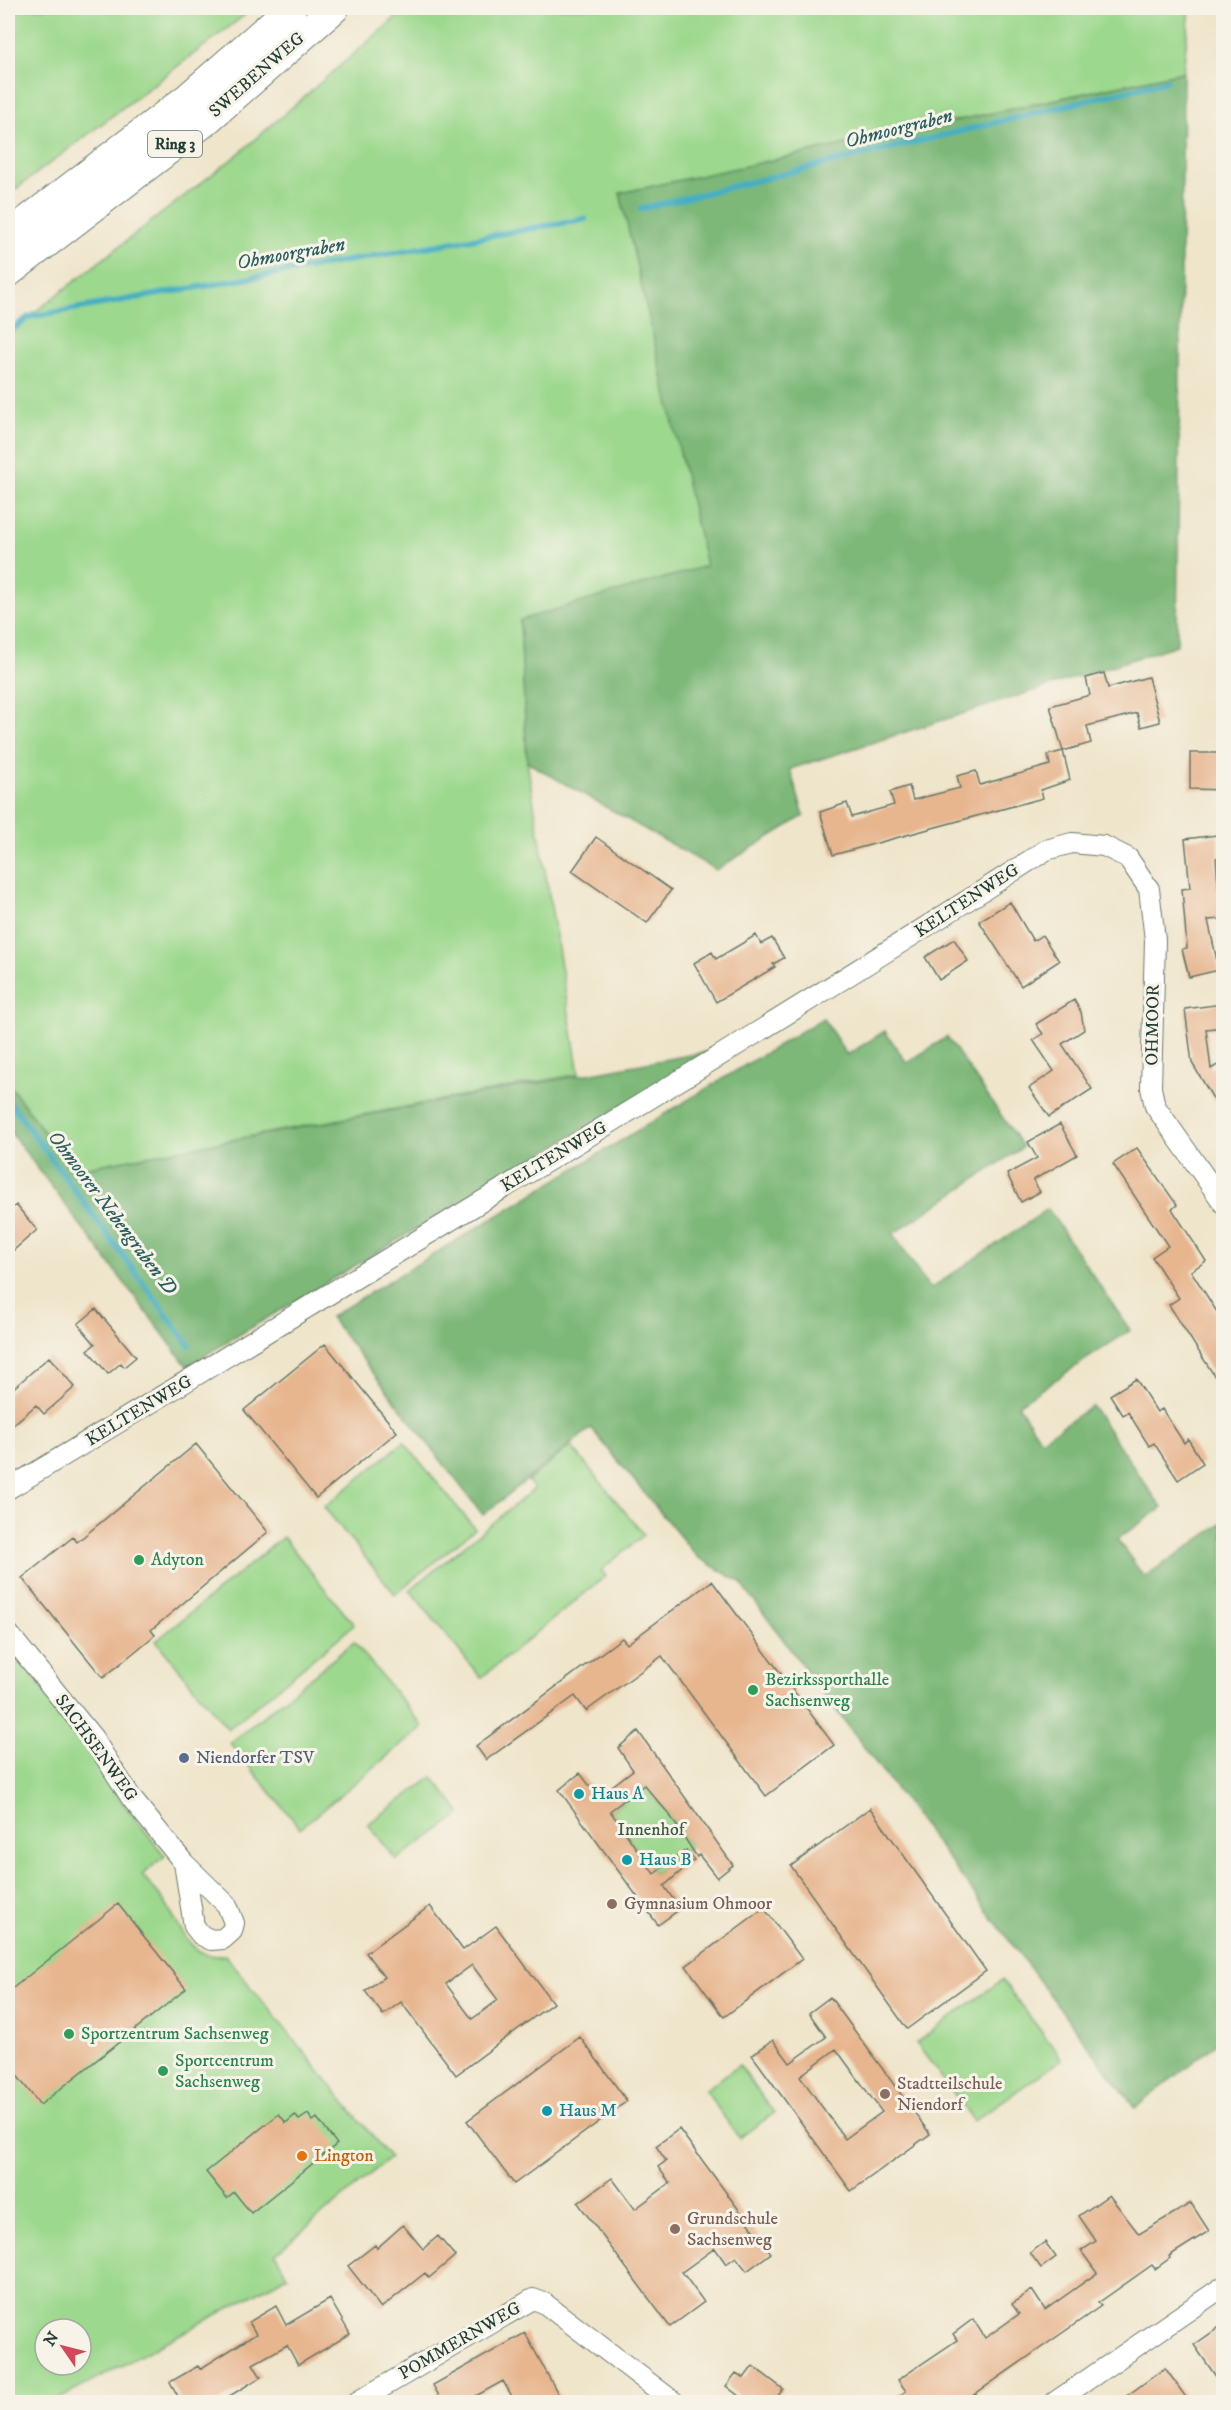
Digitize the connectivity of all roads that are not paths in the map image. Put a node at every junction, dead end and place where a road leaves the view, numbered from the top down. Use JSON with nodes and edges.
{"nodes":[{"id":1,"x":291,"y":8,"type":"edge"},
{"id":2,"x":334,"y":8,"type":"edge"},
{"id":3,"x":8,"y":236,"type":"edge"},
{"id":4,"x":8,"y":272,"type":"edge"},
{"id":5,"x":1104,"y":846,"type":"joint"},
{"id":6,"x":1224,"y":1204,"type":"edge"},
{"id":7,"x":8,"y":1489,"type":"edge"},
{"id":8,"x":8,"y":1633,"type":"edge"},
{"id":9,"x":184,"y":1863,"type":"dead end"},
{"id":10,"x":1224,"y":2286,"type":"edge"},
{"id":11,"x":357,"y":2403,"type":"edge"},
{"id":12,"x":674,"y":2403,"type":"edge"},
{"id":13,"x":1055,"y":2403,"type":"edge"}],
"edges":[{"from":1,"to":3,"type":"main road","name":"SWEBENWEG","number":"Ring 3"},
{"from":2,"to":4,"type":"main road","name":"SWEBENWEG","number":"Ring 3"},
{"from":5,"to":6,"type":"street","name":"OHMOOR"},
{"from":5,"to":7,"type":"street","name":"KELTENWEG"},
{"from":8,"to":9,"type":"street","name":"SACHSENWEG"},
{"from":10,"to":13,"type":"street"},
{"from":11,"to":12,"type":"street","name":"POMMERNWEG"}]}
